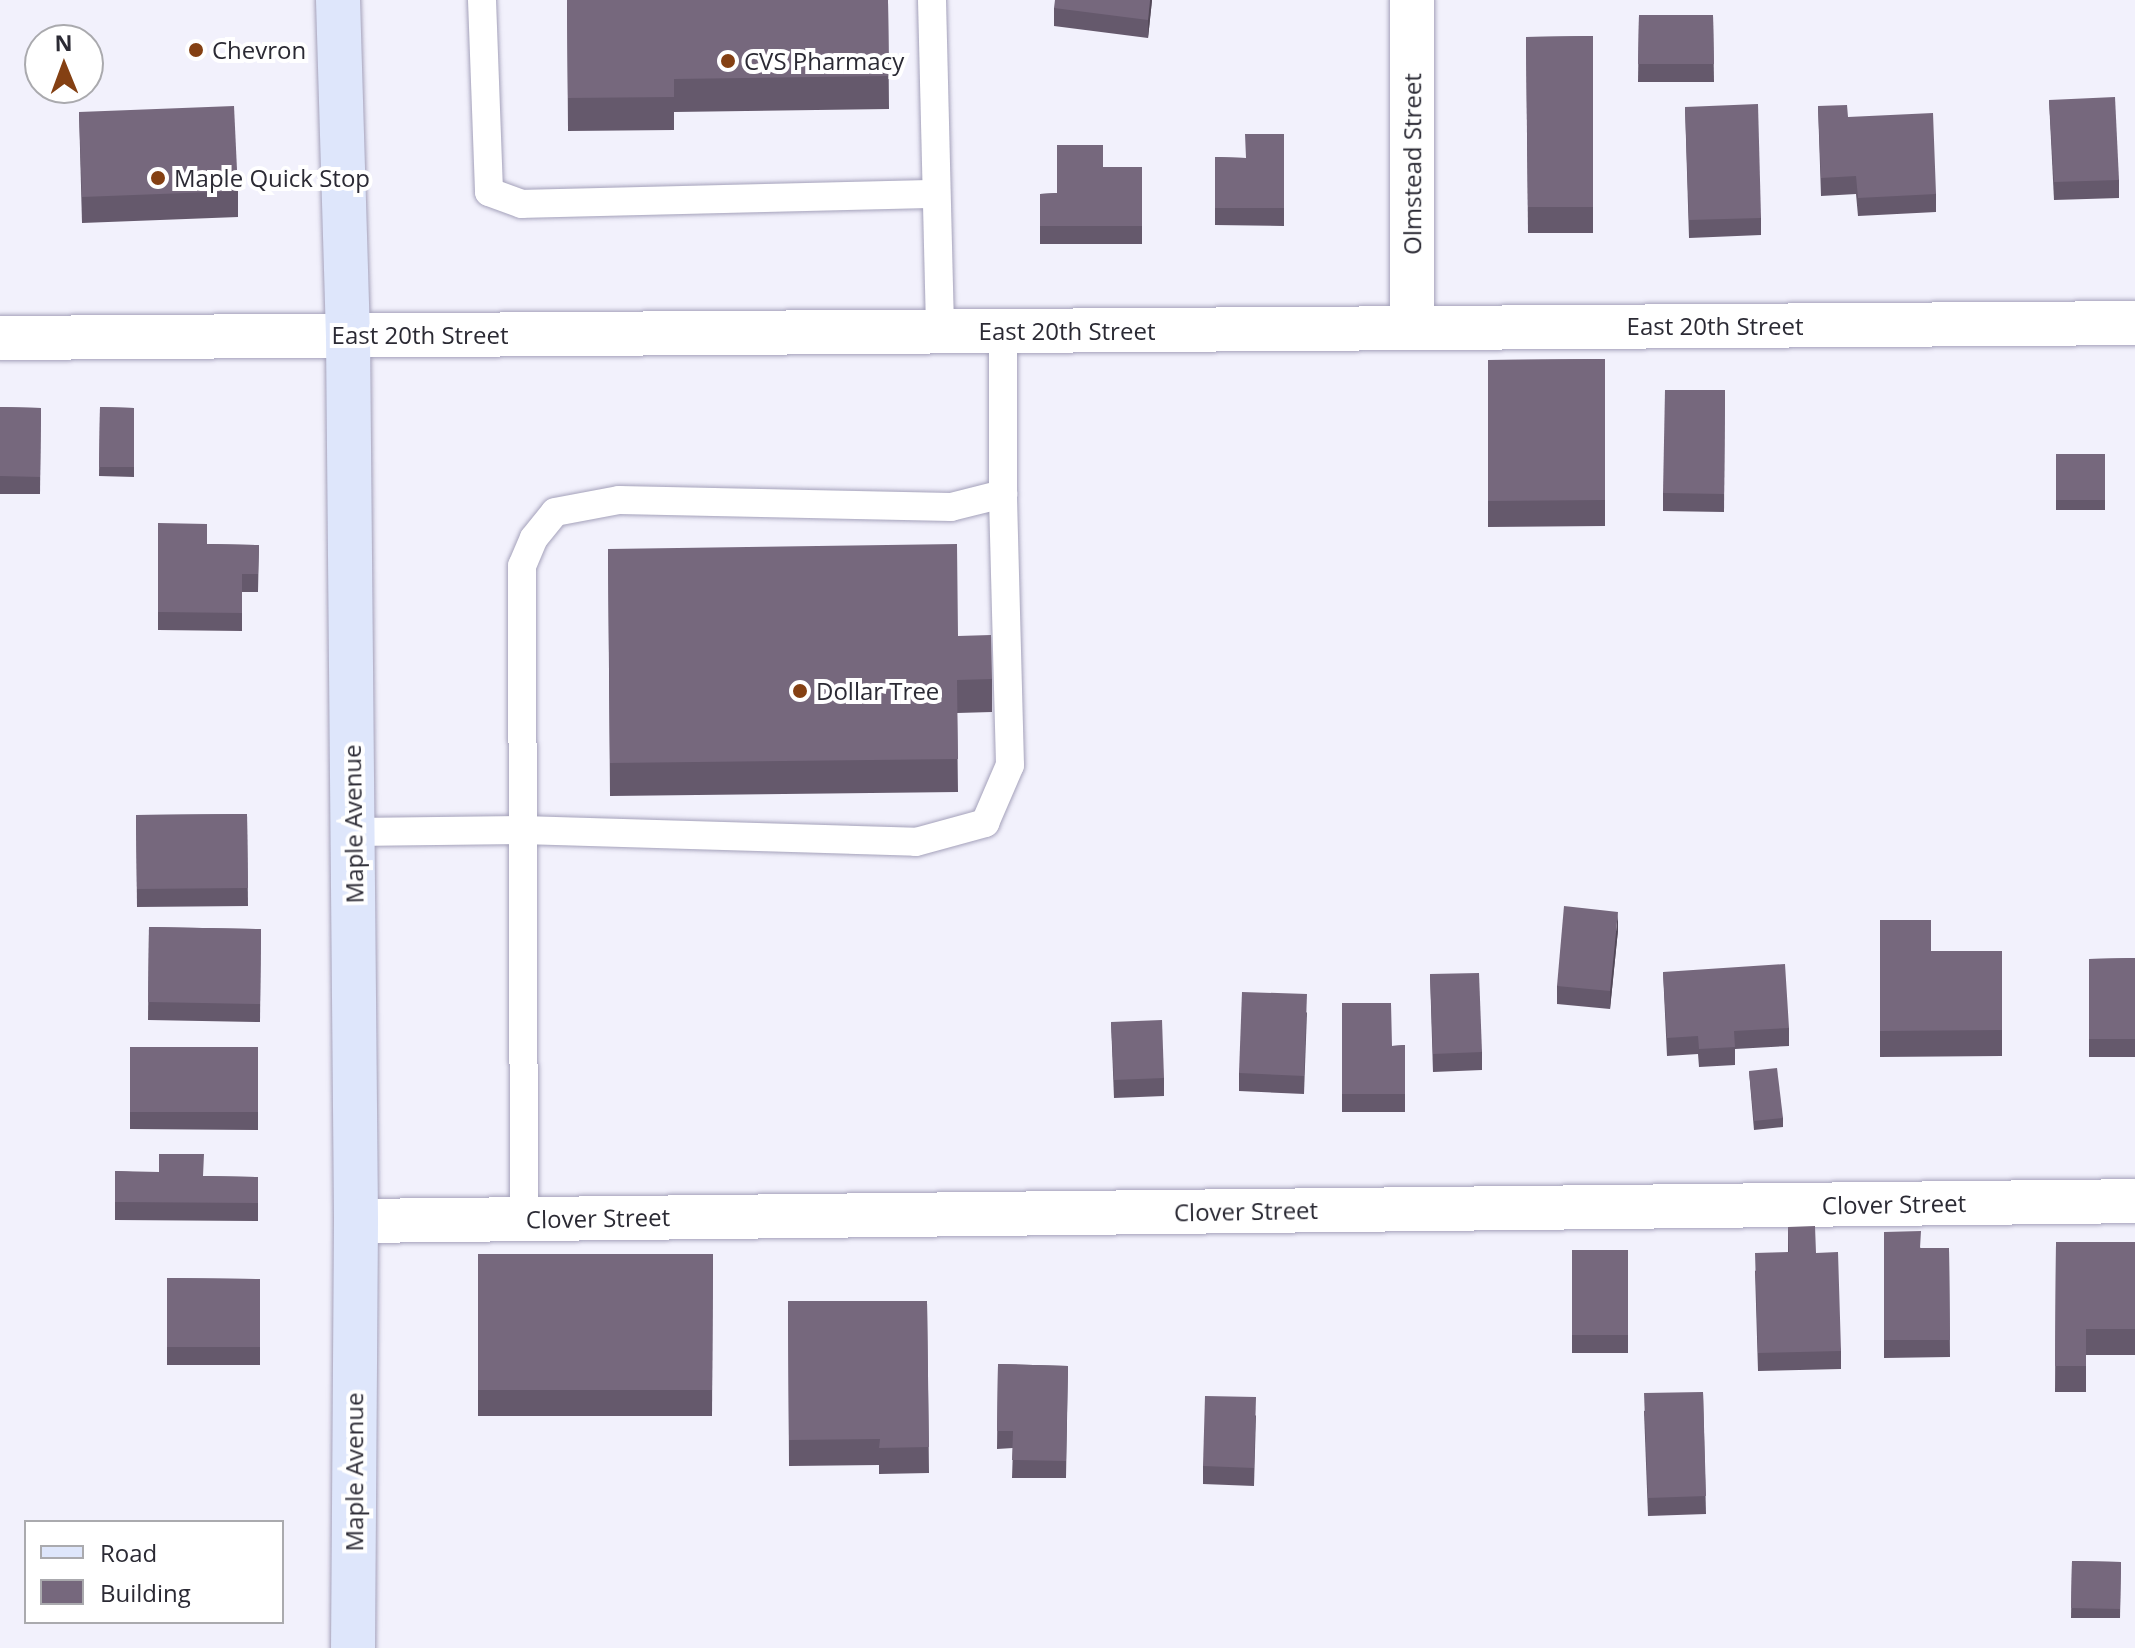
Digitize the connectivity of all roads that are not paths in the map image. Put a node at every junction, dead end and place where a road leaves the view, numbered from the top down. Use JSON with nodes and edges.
{"nodes":[{"id":1,"x":338,"y":0,"type":"edge"},
{"id":2,"x":482,"y":0,"type":"edge"},
{"id":3,"x":932,"y":0,"type":"edge"},
{"id":4,"x":1412,"y":0,"type":"edge"},
{"id":5,"x":936,"y":194,"type":"junction"},
{"id":6,"x":2135,"y":323,"type":"edge"},
{"id":7,"x":1412,"y":328,"type":"junction"},
{"id":8,"x":1003,"y":331,"type":"junction"},
{"id":9,"x":940,"y":332,"type":"junction"},
{"id":10,"x":348,"y":336,"type":"junction"},
{"id":11,"x":0,"y":338,"type":"edge"},
{"id":12,"x":1003,"y":494,"type":"junction"},
{"id":13,"x":522,"y":830,"type":"junction"},
{"id":14,"x":353,"y":832,"type":"junction"},
{"id":15,"x":2135,"y":1201,"type":"edge"},
{"id":16,"x":524,"y":1219,"type":"junction"},
{"id":17,"x":356,"y":1221,"type":"junction"},
{"id":18,"x":353,"y":1648,"type":"edge"}],
"edges":[{"from":1,"to":10,"type":"main road","name":"Maple Avenue"},
{"from":2,"to":5,"type":"lane"},
{"from":3,"to":5,"type":"lane"},
{"from":4,"to":7,"type":"street","name":"Olmstead Street"},
{"from":5,"to":9,"type":"lane"},
{"from":6,"to":7,"type":"street","name":"East 20th Street"},
{"from":7,"to":8,"type":"street","name":"East 20th Street"},
{"from":8,"to":9,"type":"street","name":"East 20th Street"},
{"from":8,"to":12,"type":"lane"},
{"from":9,"to":10,"type":"street","name":"East 20th Street"},
{"from":10,"to":11,"type":"street","name":"East 20th Street"},
{"from":10,"to":14,"type":"main road","name":"Maple Avenue"},
{"from":12,"to":13,"type":"lane"},
{"from":12,"to":13,"type":"lane"},
{"from":13,"to":14,"type":"lane"},
{"from":13,"to":16,"type":"lane"},
{"from":14,"to":17,"type":"main road","name":"Maple Avenue"},
{"from":15,"to":16,"type":"street","name":"Clover Street"},
{"from":16,"to":17,"type":"street","name":"Clover Street"},
{"from":17,"to":18,"type":"main road","name":"Maple Avenue"}]}
